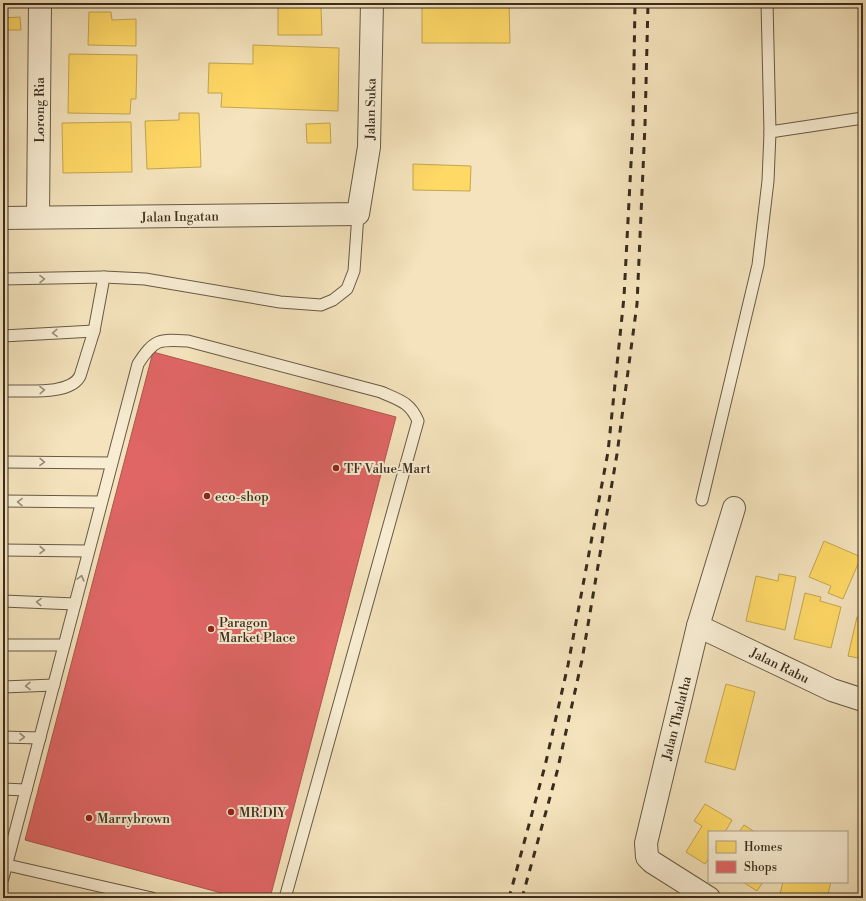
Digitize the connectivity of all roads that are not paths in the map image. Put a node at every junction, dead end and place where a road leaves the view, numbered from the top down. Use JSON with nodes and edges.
{"nodes":[{"id":1,"x":40,"y":3,"type":"edge"},
{"id":2,"x":372,"y":3,"type":"edge"},
{"id":3,"x":767,"y":3,"type":"edge"},
{"id":4,"x":863,"y":118,"type":"edge"},
{"id":5,"x":770,"y":132,"type":"junction"},
{"id":6,"x":358,"y":214,"type":"junction"},
{"id":7,"x":38,"y":217,"type":"junction"},
{"id":8,"x":3,"y":218,"type":"edge"},
{"id":9,"x":104,"y":277,"type":"junction"},
{"id":10,"x":3,"y":280,"type":"edge"},
{"id":11,"x":94,"y":331,"type":"junction"},
{"id":12,"x":3,"y":336,"type":"edge"},
{"id":13,"x":3,"y":391,"type":"edge"},
{"id":14,"x":3,"y":462,"type":"edge"},
{"id":15,"x":111,"y":463,"type":"junction"},
{"id":16,"x":702,"y":500,"type":"dead end"},
{"id":17,"x":3,"y":501,"type":"edge"},
{"id":18,"x":101,"y":502,"type":"junction"},
{"id":19,"x":734,"y":508,"type":"dead end"},
{"id":20,"x":3,"y":550,"type":"edge"},
{"id":21,"x":88,"y":551,"type":"junction"},
{"id":22,"x":3,"y":601,"type":"edge"},
{"id":23,"x":75,"y":604,"type":"junction"},
{"id":24,"x":698,"y":626,"type":"junction"},
{"id":25,"x":3,"y":645,"type":"edge"},
{"id":26,"x":64,"y":645,"type":"junction"},
{"id":27,"x":54,"y":685,"type":"junction"},
{"id":28,"x":3,"y":687,"type":"edge"},
{"id":29,"x":863,"y":700,"type":"edge"},
{"id":30,"x":3,"y":737,"type":"edge"},
{"id":31,"x":40,"y":738,"type":"junction"},
{"id":32,"x":3,"y":790,"type":"edge"},
{"id":33,"x":26,"y":790,"type":"junction"},
{"id":34,"x":5,"y":864,"type":"edge"},
{"id":35,"x":3,"y":878,"type":"edge"},
{"id":36,"x":152,"y":898,"type":"edge"},
{"id":37,"x":285,"y":898,"type":"edge"},
{"id":38,"x":709,"y":898,"type":"edge"}],
"edges":[{"from":1,"to":7,"type":"street","name":"Lorong Ria"},
{"from":2,"to":6,"type":"street","name":"Jalan Suka"},
{"from":3,"to":5,"type":"lane"},
{"from":4,"to":5,"type":"lane"},
{"from":5,"to":16,"type":"lane"},
{"from":6,"to":7,"type":"street","name":"Jalan Ingatan"},
{"from":6,"to":9,"type":"lane"},
{"from":7,"to":8,"type":"street","name":"Jalan Ingatan"},
{"from":10,"to":9,"type":"lane","one_way":true},
{"from":9,"to":11,"type":"lane"},
{"from":11,"to":12,"type":"lane","one_way":true},
{"from":13,"to":11,"type":"lane","one_way":true},
{"from":14,"to":15,"type":"lane","one_way":true},
{"from":15,"to":18,"type":"lane"},
{"from":15,"to":37,"type":"lane"},
{"from":18,"to":17,"type":"lane","one_way":true},
{"from":18,"to":21,"type":"lane"},
{"from":19,"to":24,"type":"street","name":"Jalan Thalatha"},
{"from":20,"to":21,"type":"lane","one_way":true},
{"from":23,"to":21,"type":"lane","one_way":true},
{"from":23,"to":22,"type":"lane","one_way":true},
{"from":23,"to":26,"type":"lane"},
{"from":24,"to":29,"type":"street","name":"Jalan Rabu"},
{"from":24,"to":38,"type":"street","name":"Jalan Thalatha"},
{"from":25,"to":26,"type":"lane"},
{"from":26,"to":27,"type":"lane"},
{"from":27,"to":28,"type":"lane","one_way":true},
{"from":27,"to":31,"type":"lane"},
{"from":30,"to":31,"type":"lane","one_way":true},
{"from":31,"to":33,"type":"lane"},
{"from":32,"to":33,"type":"lane"},
{"from":33,"to":34,"type":"lane"},
{"from":34,"to":35,"type":"lane"},
{"from":34,"to":36,"type":"lane"}]}
